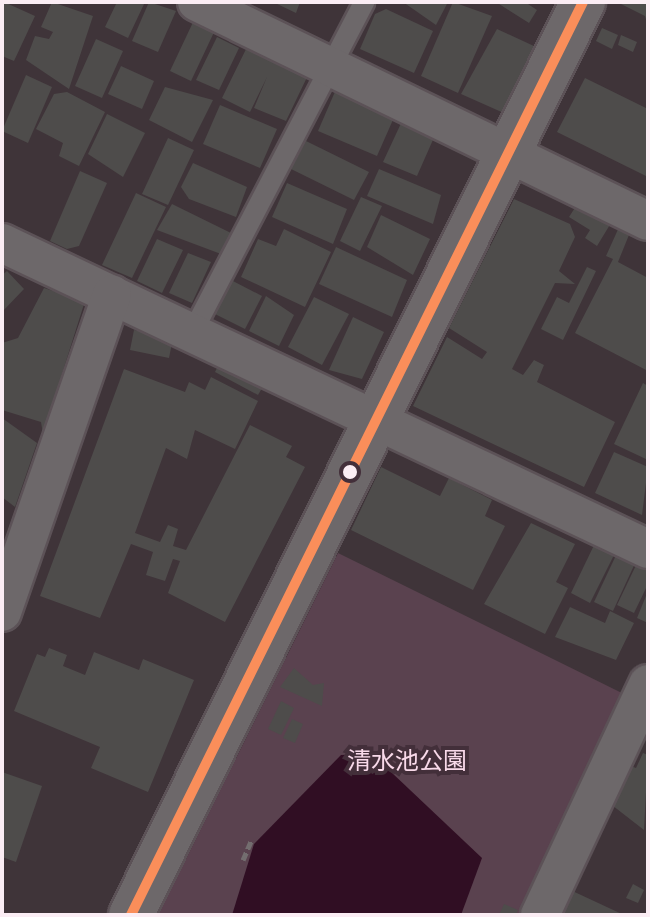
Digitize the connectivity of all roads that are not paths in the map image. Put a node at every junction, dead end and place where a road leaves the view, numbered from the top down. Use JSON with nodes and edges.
{"nodes":[{"id":1,"x":197,"y":2,"type":"edge"},
{"id":2,"x":364,"y":2,"type":"edge"},
{"id":3,"x":583,"y":2,"type":"edge"},
{"id":4,"x":333,"y":67,"type":"junction"},
{"id":5,"x":509,"y":153,"type":"junction"},
{"id":6,"x":648,"y":221,"type":"edge"},
{"id":7,"x":8,"y":252,"type":"edge"},
{"id":8,"x":112,"y":295,"type":"junction"},
{"id":9,"x":192,"y":333,"type":"junction"},
{"id":10,"x":377,"y":421,"type":"junction"},
{"id":11,"x":648,"y":549,"type":"edge"},
{"id":12,"x":2,"y":612,"type":"edge"},
{"id":13,"x":648,"y":684,"type":"edge"},
{"id":14,"x":131,"y":915,"type":"edge"},
{"id":15,"x":540,"y":915,"type":"edge"}],
"edges":[{"from":1,"to":4,"type":"street"},
{"from":2,"to":4,"type":"lane"},
{"from":3,"to":5,"type":"street"},
{"from":4,"to":5,"type":"street"},
{"from":4,"to":9,"type":"lane"},
{"from":5,"to":6,"type":"street"},
{"from":5,"to":10,"type":"street"},
{"from":7,"to":8,"type":"street"},
{"from":8,"to":9,"type":"street"},
{"from":8,"to":12,"type":"street"},
{"from":9,"to":10,"type":"street"},
{"from":10,"to":11,"type":"street"},
{"from":10,"to":14,"type":"street"},
{"from":13,"to":15,"type":"street"}]}
